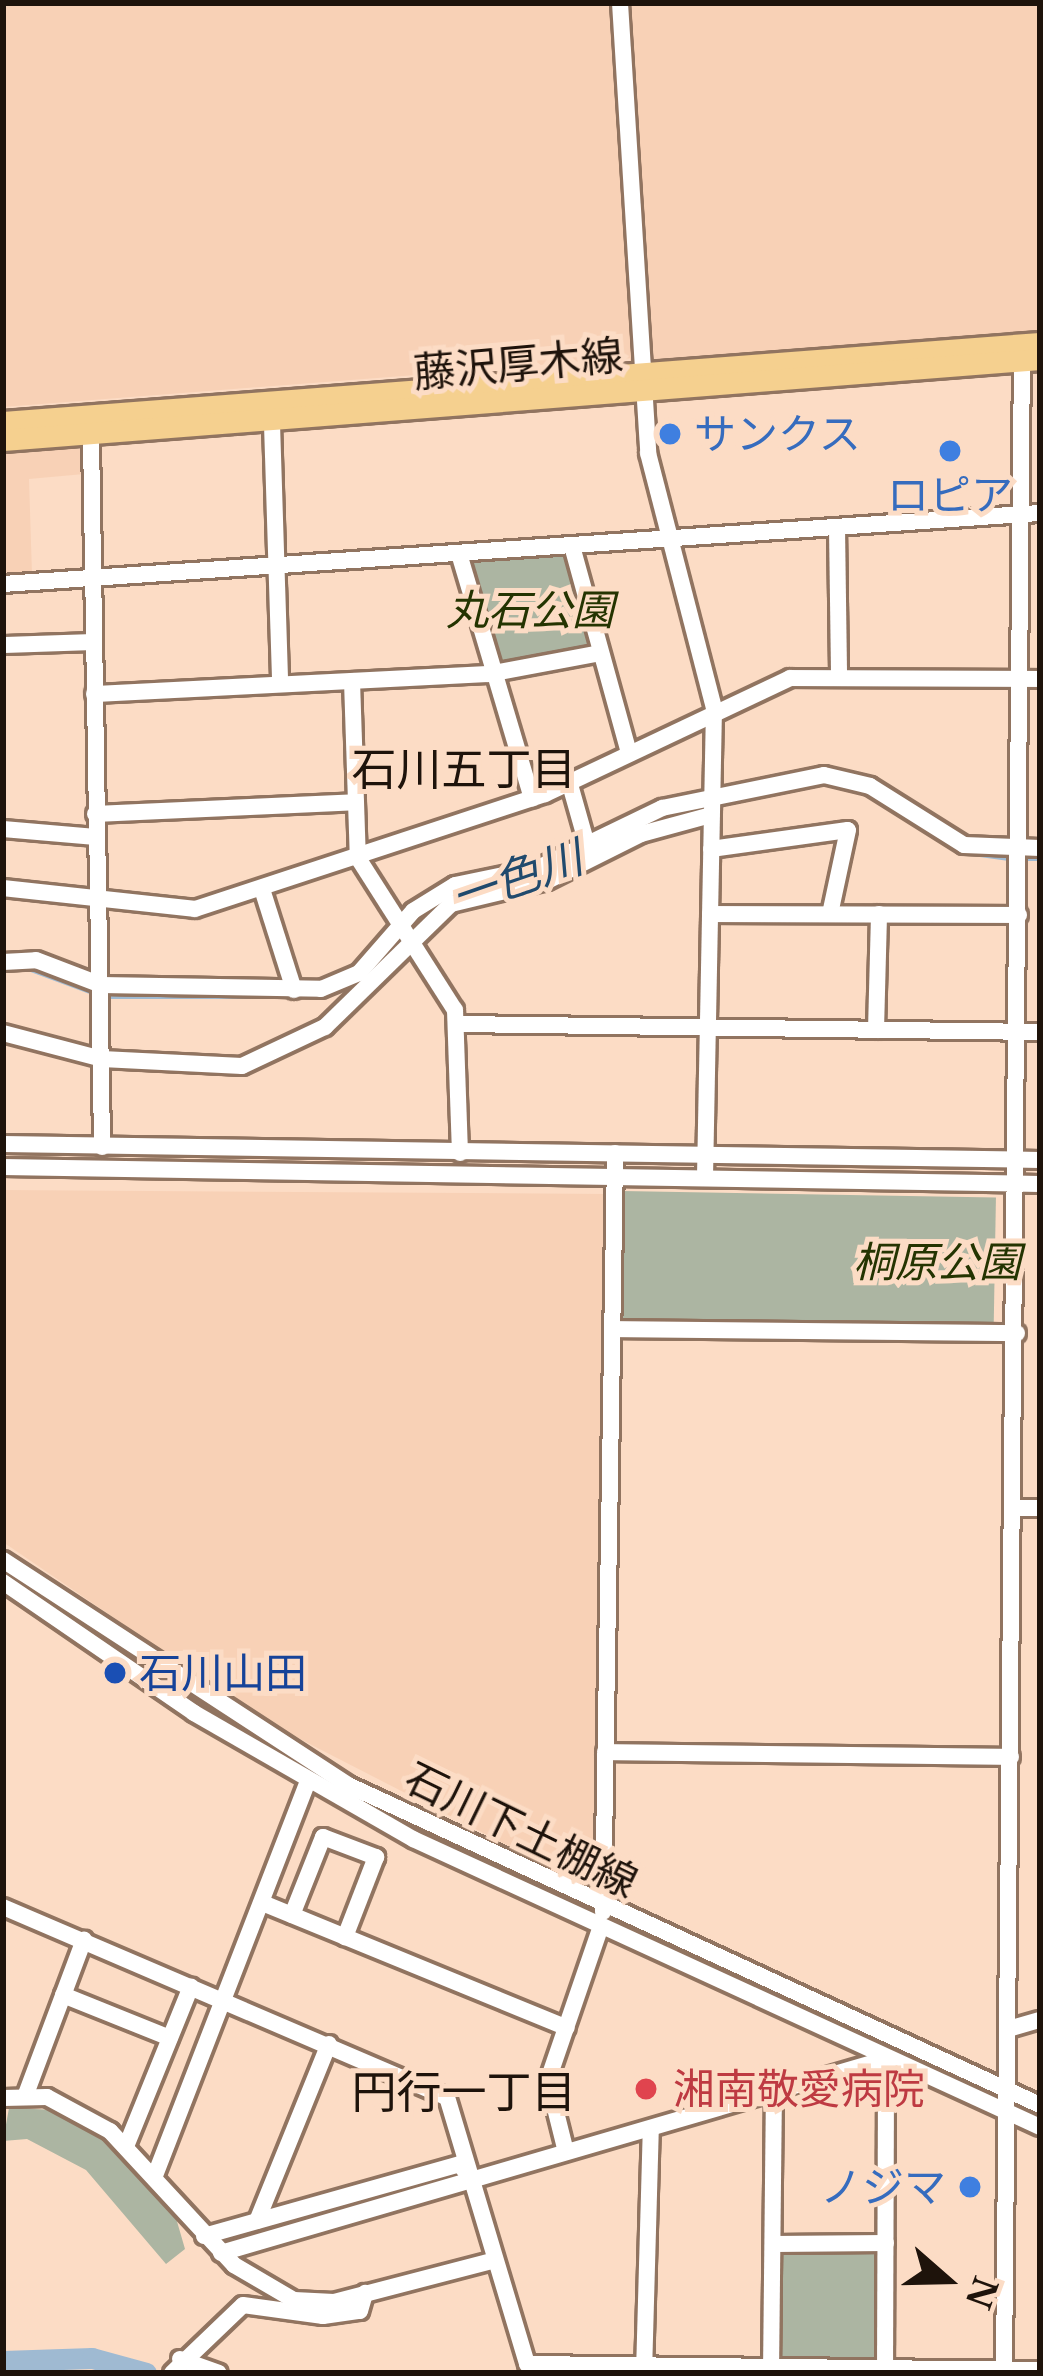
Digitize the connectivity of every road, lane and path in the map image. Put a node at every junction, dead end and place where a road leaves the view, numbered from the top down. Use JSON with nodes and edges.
{"nodes":[{"id":1,"x":620,"y":3,"type":"edge"},
{"id":2,"x":1031,"y":352,"type":"edge"},
{"id":3,"x":644,"y":384,"type":"junction"},
{"id":4,"x":3,"y":422,"type":"edge"},
{"id":5,"x":272,"y":424,"type":"junction"},
{"id":6,"x":91,"y":436,"type":"junction"},
{"id":7,"x":3,"y":440,"type":"edge"},
{"id":8,"x":1031,"y":513,"type":"edge"},
{"id":9,"x":837,"y":528,"type":"junction"},
{"id":10,"x":671,"y":544,"type":"junction"},
{"id":11,"x":572,"y":546,"type":"junction"},
{"id":12,"x":460,"y":556,"type":"junction"},
{"id":13,"x":281,"y":569,"type":"junction"},
{"id":14,"x":92,"y":580,"type":"junction"},
{"id":15,"x":3,"y":584,"type":"edge"},
{"id":16,"x":93,"y":642,"type":"junction"},
{"id":17,"x":3,"y":645,"type":"edge"},
{"id":18,"x":600,"y":652,"type":"junction"},
{"id":19,"x":489,"y":674,"type":"junction"},
{"id":20,"x":839,"y":674,"type":"junction"},
{"id":21,"x":1021,"y":679,"type":"junction"},
{"id":22,"x":1040,"y":679,"type":"edge"},
{"id":23,"x":352,"y":681,"type":"junction"},
{"id":24,"x":280,"y":684,"type":"junction"},
{"id":25,"x":94,"y":694,"type":"junction"},
{"id":26,"x":714,"y":708,"type":"junction"},
{"id":27,"x":628,"y":749,"type":"junction"},
{"id":28,"x":569,"y":781,"type":"junction"},
{"id":29,"x":532,"y":799,"type":"junction"},
{"id":30,"x":355,"y":802,"type":"junction"},
{"id":31,"x":711,"y":805,"type":"junction"},
{"id":32,"x":95,"y":814,"type":"junction"},
{"id":33,"x":3,"y":829,"type":"edge"},
{"id":34,"x":96,"y":837,"type":"junction"},
{"id":35,"x":1040,"y":848,"type":"edge"},
{"id":36,"x":711,"y":849,"type":"junction"},
{"id":37,"x":590,"y":853,"type":"junction"},
{"id":38,"x":358,"y":858,"type":"junction"},
{"id":39,"x":1020,"y":858,"type":"junction"},
{"id":40,"x":1040,"y":867,"type":"edge"},
{"id":41,"x":3,"y":888,"type":"edge"},
{"id":42,"x":262,"y":889,"type":"junction"},
{"id":43,"x":97,"y":898,"type":"junction"},
{"id":44,"x":710,"y":914,"type":"junction"},
{"id":45,"x":830,"y":914,"type":"junction"},
{"id":46,"x":879,"y":914,"type":"junction"},
{"id":47,"x":1019,"y":915,"type":"junction"},
{"id":48,"x":406,"y":932,"type":"junction"},
{"id":49,"x":3,"y":962,"type":"edge"},
{"id":50,"x":294,"y":990,"type":"junction"},
{"id":51,"x":101,"y":991,"type":"junction"},
{"id":52,"x":458,"y":1024,"type":"junction"},
{"id":53,"x":709,"y":1028,"type":"junction"},
{"id":54,"x":876,"y":1030,"type":"junction"},
{"id":55,"x":1018,"y":1032,"type":"junction"},
{"id":56,"x":1040,"y":1032,"type":"edge"},
{"id":57,"x":3,"y":1033,"type":"edge"},
{"id":58,"x":102,"y":1059,"type":"junction"},
{"id":59,"x":3,"y":1144,"type":"edge"},
{"id":60,"x":102,"y":1147,"type":"junction"},
{"id":61,"x":460,"y":1153,"type":"junction"},
{"id":62,"x":615,"y":1154,"type":"junction"},
{"id":63,"x":705,"y":1156,"type":"junction"},
{"id":64,"x":1018,"y":1160,"type":"junction"},
{"id":65,"x":1040,"y":1160,"type":"edge"},
{"id":66,"x":3,"y":1167,"type":"edge"},
{"id":67,"x":615,"y":1177,"type":"junction"},
{"id":68,"x":705,"y":1178,"type":"junction"},
{"id":69,"x":1018,"y":1184,"type":"junction"},
{"id":70,"x":1040,"y":1184,"type":"edge"},
{"id":71,"x":613,"y":1329,"type":"junction"},
{"id":72,"x":1017,"y":1334,"type":"junction"},
{"id":73,"x":1014,"y":1508,"type":"junction"},
{"id":74,"x":1040,"y":1508,"type":"edge"},
{"id":75,"x":3,"y":1560,"type":"edge"},
{"id":76,"x":3,"y":1582,"type":"edge"},
{"id":77,"x":605,"y":1752,"type":"junction"},
{"id":78,"x":1011,"y":1757,"type":"junction"},
{"id":79,"x":308,"y":1781,"type":"junction"},
{"id":80,"x":266,"y":1904,"type":"junction"},
{"id":81,"x":3,"y":1907,"type":"edge"},
{"id":82,"x":292,"y":1915,"type":"junction"},
{"id":83,"x":601,"y":1920,"type":"junction"},
{"id":84,"x":346,"y":1937,"type":"junction"},
{"id":85,"x":84,"y":1940,"type":"junction"},
{"id":86,"x":191,"y":1985,"type":"junction"},
{"id":87,"x":63,"y":1995,"type":"junction"},
{"id":88,"x":228,"y":2001,"type":"junction"},
{"id":89,"x":1040,"y":2020,"type":"edge"},
{"id":90,"x":567,"y":2028,"type":"junction"},
{"id":91,"x":1008,"y":2029,"type":"junction"},
{"id":92,"x":170,"y":2038,"type":"junction"},
{"id":93,"x":329,"y":2044,"type":"junction"},
{"id":94,"x":886,"y":2059,"type":"junction"},
{"id":95,"x":1007,"y":2090,"type":"junction"},
{"id":96,"x":26,"y":2094,"type":"junction"},
{"id":97,"x":3,"y":2098,"type":"edge"},
{"id":98,"x":774,"y":2098,"type":"junction"},
{"id":99,"x":1040,"y":2105,"type":"edge"},
{"id":100,"x":1007,"y":2112,"type":"junction"},
{"id":101,"x":1040,"y":2127,"type":"edge"},
{"id":102,"x":651,"y":2129,"type":"junction"},
{"id":103,"x":127,"y":2144,"type":"junction"},
{"id":104,"x":566,"y":2152,"type":"junction"},
{"id":105,"x":469,"y":2177,"type":"junction"},
{"id":106,"x":154,"y":2178,"type":"junction"},
{"id":107,"x":257,"y":2221,"type":"junction"},
{"id":108,"x":204,"y":2236,"type":"junction"},
{"id":109,"x":886,"y":2243,"type":"junction"},
{"id":110,"x":773,"y":2244,"type":"junction"},
{"id":111,"x":221,"y":2253,"type":"junction"},
{"id":112,"x":490,"y":2261,"type":"junction"},
{"id":113,"x":365,"y":2293,"type":"junction"},
{"id":114,"x":176,"y":2365,"type":"edge"},
{"id":115,"x":528,"y":2368,"type":"edge"},
{"id":116,"x":644,"y":2369,"type":"edge"},
{"id":117,"x":771,"y":2369,"type":"edge"},
{"id":118,"x":885,"y":2369,"type":"edge"},
{"id":119,"x":1040,"y":2370,"type":"edge"},
{"id":120,"x":1004,"y":2371,"type":"edge"},
{"id":121,"x":219,"y":2373,"type":"edge"}],
"edges":[{"from":1,"to":3,"type":"street"},
{"from":2,"to":3,"type":"main road","name":"藤沢厚木線"},
{"from":2,"to":8,"type":"street"},
{"from":3,"to":4,"type":"main road","name":"藤沢厚木線"},
{"from":3,"to":5,"type":"main road","name":"藤沢厚木線"},
{"from":3,"to":10,"type":"street"},
{"from":5,"to":6,"type":"main road","name":"藤沢厚木線"},
{"from":5,"to":13,"type":"street"},
{"from":6,"to":7,"type":"main road","name":"藤沢厚木線"},
{"from":6,"to":14,"type":"street"},
{"from":8,"to":9,"type":"street"},
{"from":8,"to":21,"type":"street"},
{"from":9,"to":10,"type":"street"},
{"from":9,"to":20,"type":"street"},
{"from":10,"to":11,"type":"street"},
{"from":10,"to":26,"type":"street"},
{"from":11,"to":12,"type":"street"},
{"from":11,"to":18,"type":"street"},
{"from":12,"to":13,"type":"street"},
{"from":12,"to":19,"type":"street"},
{"from":13,"to":14,"type":"street"},
{"from":13,"to":24,"type":"street"},
{"from":14,"to":15,"type":"street"},
{"from":14,"to":16,"type":"street"},
{"from":16,"to":17,"type":"street"},
{"from":16,"to":25,"type":"street"},
{"from":18,"to":19,"type":"street"},
{"from":18,"to":27,"type":"street"},
{"from":19,"to":23,"type":"street"},
{"from":19,"to":29,"type":"street"},
{"from":20,"to":21,"type":"street"},
{"from":20,"to":26,"type":"street"},
{"from":21,"to":22,"type":"street"},
{"from":21,"to":39,"type":"street"},
{"from":23,"to":24,"type":"street"},
{"from":23,"to":30,"type":"street"},
{"from":24,"to":25,"type":"street"},
{"from":25,"to":32,"type":"street"},
{"from":26,"to":27,"type":"street"},
{"from":26,"to":31,"type":"street"},
{"from":27,"to":28,"type":"street"},
{"from":28,"to":29,"type":"street"},
{"from":28,"to":37,"type":"street"},
{"from":29,"to":38,"type":"street"},
{"from":30,"to":32,"type":"street"},
{"from":30,"to":38,"type":"street"},
{"from":31,"to":36,"type":"street"},
{"from":31,"to":37,"type":"street"},
{"from":31,"to":39,"type":"street"},
{"from":32,"to":34,"type":"street"},
{"from":33,"to":34,"type":"street"},
{"from":34,"to":43,"type":"street"},
{"from":35,"to":39,"type":"street"},
{"from":36,"to":44,"type":"street"},
{"from":36,"to":45,"type":"street"},
{"from":37,"to":48,"type":"street"},
{"from":38,"to":42,"type":"street"},
{"from":38,"to":48,"type":"street"},
{"from":39,"to":40,"type":"street"},
{"from":39,"to":47,"type":"street"},
{"from":41,"to":43,"type":"street"},
{"from":42,"to":43,"type":"street"},
{"from":42,"to":50,"type":"street"},
{"from":43,"to":51,"type":"street"},
{"from":44,"to":45,"type":"street"},
{"from":44,"to":53,"type":"street"},
{"from":45,"to":46,"type":"street"},
{"from":46,"to":47,"type":"street"},
{"from":46,"to":54,"type":"street"},
{"from":47,"to":55,"type":"street"},
{"from":48,"to":50,"type":"street"},
{"from":48,"to":52,"type":"street"},
{"from":48,"to":58,"type":"street"},
{"from":49,"to":51,"type":"street"},
{"from":50,"to":51,"type":"street"},
{"from":51,"to":58,"type":"street"},
{"from":52,"to":53,"type":"street"},
{"from":52,"to":61,"type":"street"},
{"from":53,"to":54,"type":"street"},
{"from":53,"to":63,"type":"street"},
{"from":54,"to":55,"type":"street"},
{"from":55,"to":56,"type":"street"},
{"from":55,"to":64,"type":"street"},
{"from":57,"to":58,"type":"street"},
{"from":58,"to":60,"type":"street"},
{"from":59,"to":60,"type":"street"},
{"from":60,"to":61,"type":"street"},
{"from":61,"to":62,"type":"street"},
{"from":62,"to":63,"type":"street"},
{"from":62,"to":67,"type":"street"},
{"from":63,"to":64,"type":"street"},
{"from":63,"to":68,"type":"street"},
{"from":64,"to":65,"type":"street"},
{"from":64,"to":69,"type":"street"},
{"from":66,"to":67,"type":"street"},
{"from":67,"to":68,"type":"street"},
{"from":67,"to":71,"type":"street"},
{"from":68,"to":69,"type":"street"},
{"from":69,"to":70,"type":"street"},
{"from":69,"to":72,"type":"street"},
{"from":71,"to":72,"type":"street"},
{"from":71,"to":77,"type":"street"},
{"from":72,"to":73,"type":"street"},
{"from":73,"to":74,"type":"street"},
{"from":73,"to":78,"type":"street"},
{"from":75,"to":83,"type":"street","name":"石川下土棚線"},
{"from":76,"to":79,"type":"street","name":"石川下土棚線"},
{"from":77,"to":78,"type":"street"},
{"from":77,"to":83,"type":"street"},
{"from":78,"to":91,"type":"street"},
{"from":79,"to":80,"type":"street"},
{"from":79,"to":83,"type":"street","name":"石川下土棚線"},
{"from":80,"to":82,"type":"street"},
{"from":80,"to":88,"type":"street"},
{"from":81,"to":85,"type":"street"},
{"from":82,"to":84,"type":"street"},
{"from":82,"to":84,"type":"street"},
{"from":83,"to":90,"type":"street"},
{"from":83,"to":94,"type":"street","name":"石川下土棚線"},
{"from":83,"to":95,"type":"street","name":"石川下土棚線"},
{"from":84,"to":90,"type":"street"},
{"from":85,"to":86,"type":"street"},
{"from":85,"to":87,"type":"street"},
{"from":86,"to":88,"type":"street"},
{"from":86,"to":92,"type":"street"},
{"from":87,"to":92,"type":"street"},
{"from":87,"to":96,"type":"street"},
{"from":88,"to":93,"type":"street"},
{"from":88,"to":106,"type":"street"},
{"from":89,"to":91,"type":"street"},
{"from":90,"to":104,"type":"street"},
{"from":91,"to":95,"type":"street"},
{"from":92,"to":103,"type":"street"},
{"from":93,"to":105,"type":"street"},
{"from":93,"to":107,"type":"street"},
{"from":94,"to":98,"type":"street"},
{"from":94,"to":100,"type":"street","name":"石川下土棚線"},
{"from":94,"to":109,"type":"street"},
{"from":95,"to":99,"type":"street","name":"石川下土棚線"},
{"from":95,"to":100,"type":"street"},
{"from":96,"to":97,"type":"street"},
{"from":96,"to":103,"type":"street"},
{"from":98,"to":102,"type":"street"},
{"from":98,"to":110,"type":"street"},
{"from":100,"to":101,"type":"street","name":"石川下土棚線"},
{"from":100,"to":120,"type":"street"},
{"from":102,"to":104,"type":"street"},
{"from":102,"to":116,"type":"street"},
{"from":103,"to":106,"type":"street"},
{"from":104,"to":105,"type":"street"},
{"from":105,"to":107,"type":"street"},
{"from":105,"to":111,"type":"street"},
{"from":105,"to":112,"type":"street"},
{"from":106,"to":108,"type":"street"},
{"from":107,"to":108,"type":"street"},
{"from":108,"to":111,"type":"street"},
{"from":109,"to":110,"type":"street"},
{"from":109,"to":118,"type":"street"},
{"from":110,"to":117,"type":"street"},
{"from":111,"to":113,"type":"street"},
{"from":112,"to":113,"type":"street"},
{"from":112,"to":115,"type":"street"},
{"from":113,"to":114,"type":"street"},
{"from":114,"to":121,"type":"street"},
{"from":115,"to":116,"type":"street"},
{"from":116,"to":117,"type":"street"},
{"from":117,"to":118,"type":"street"},
{"from":118,"to":120,"type":"street"},
{"from":119,"to":120,"type":"street"}]}
